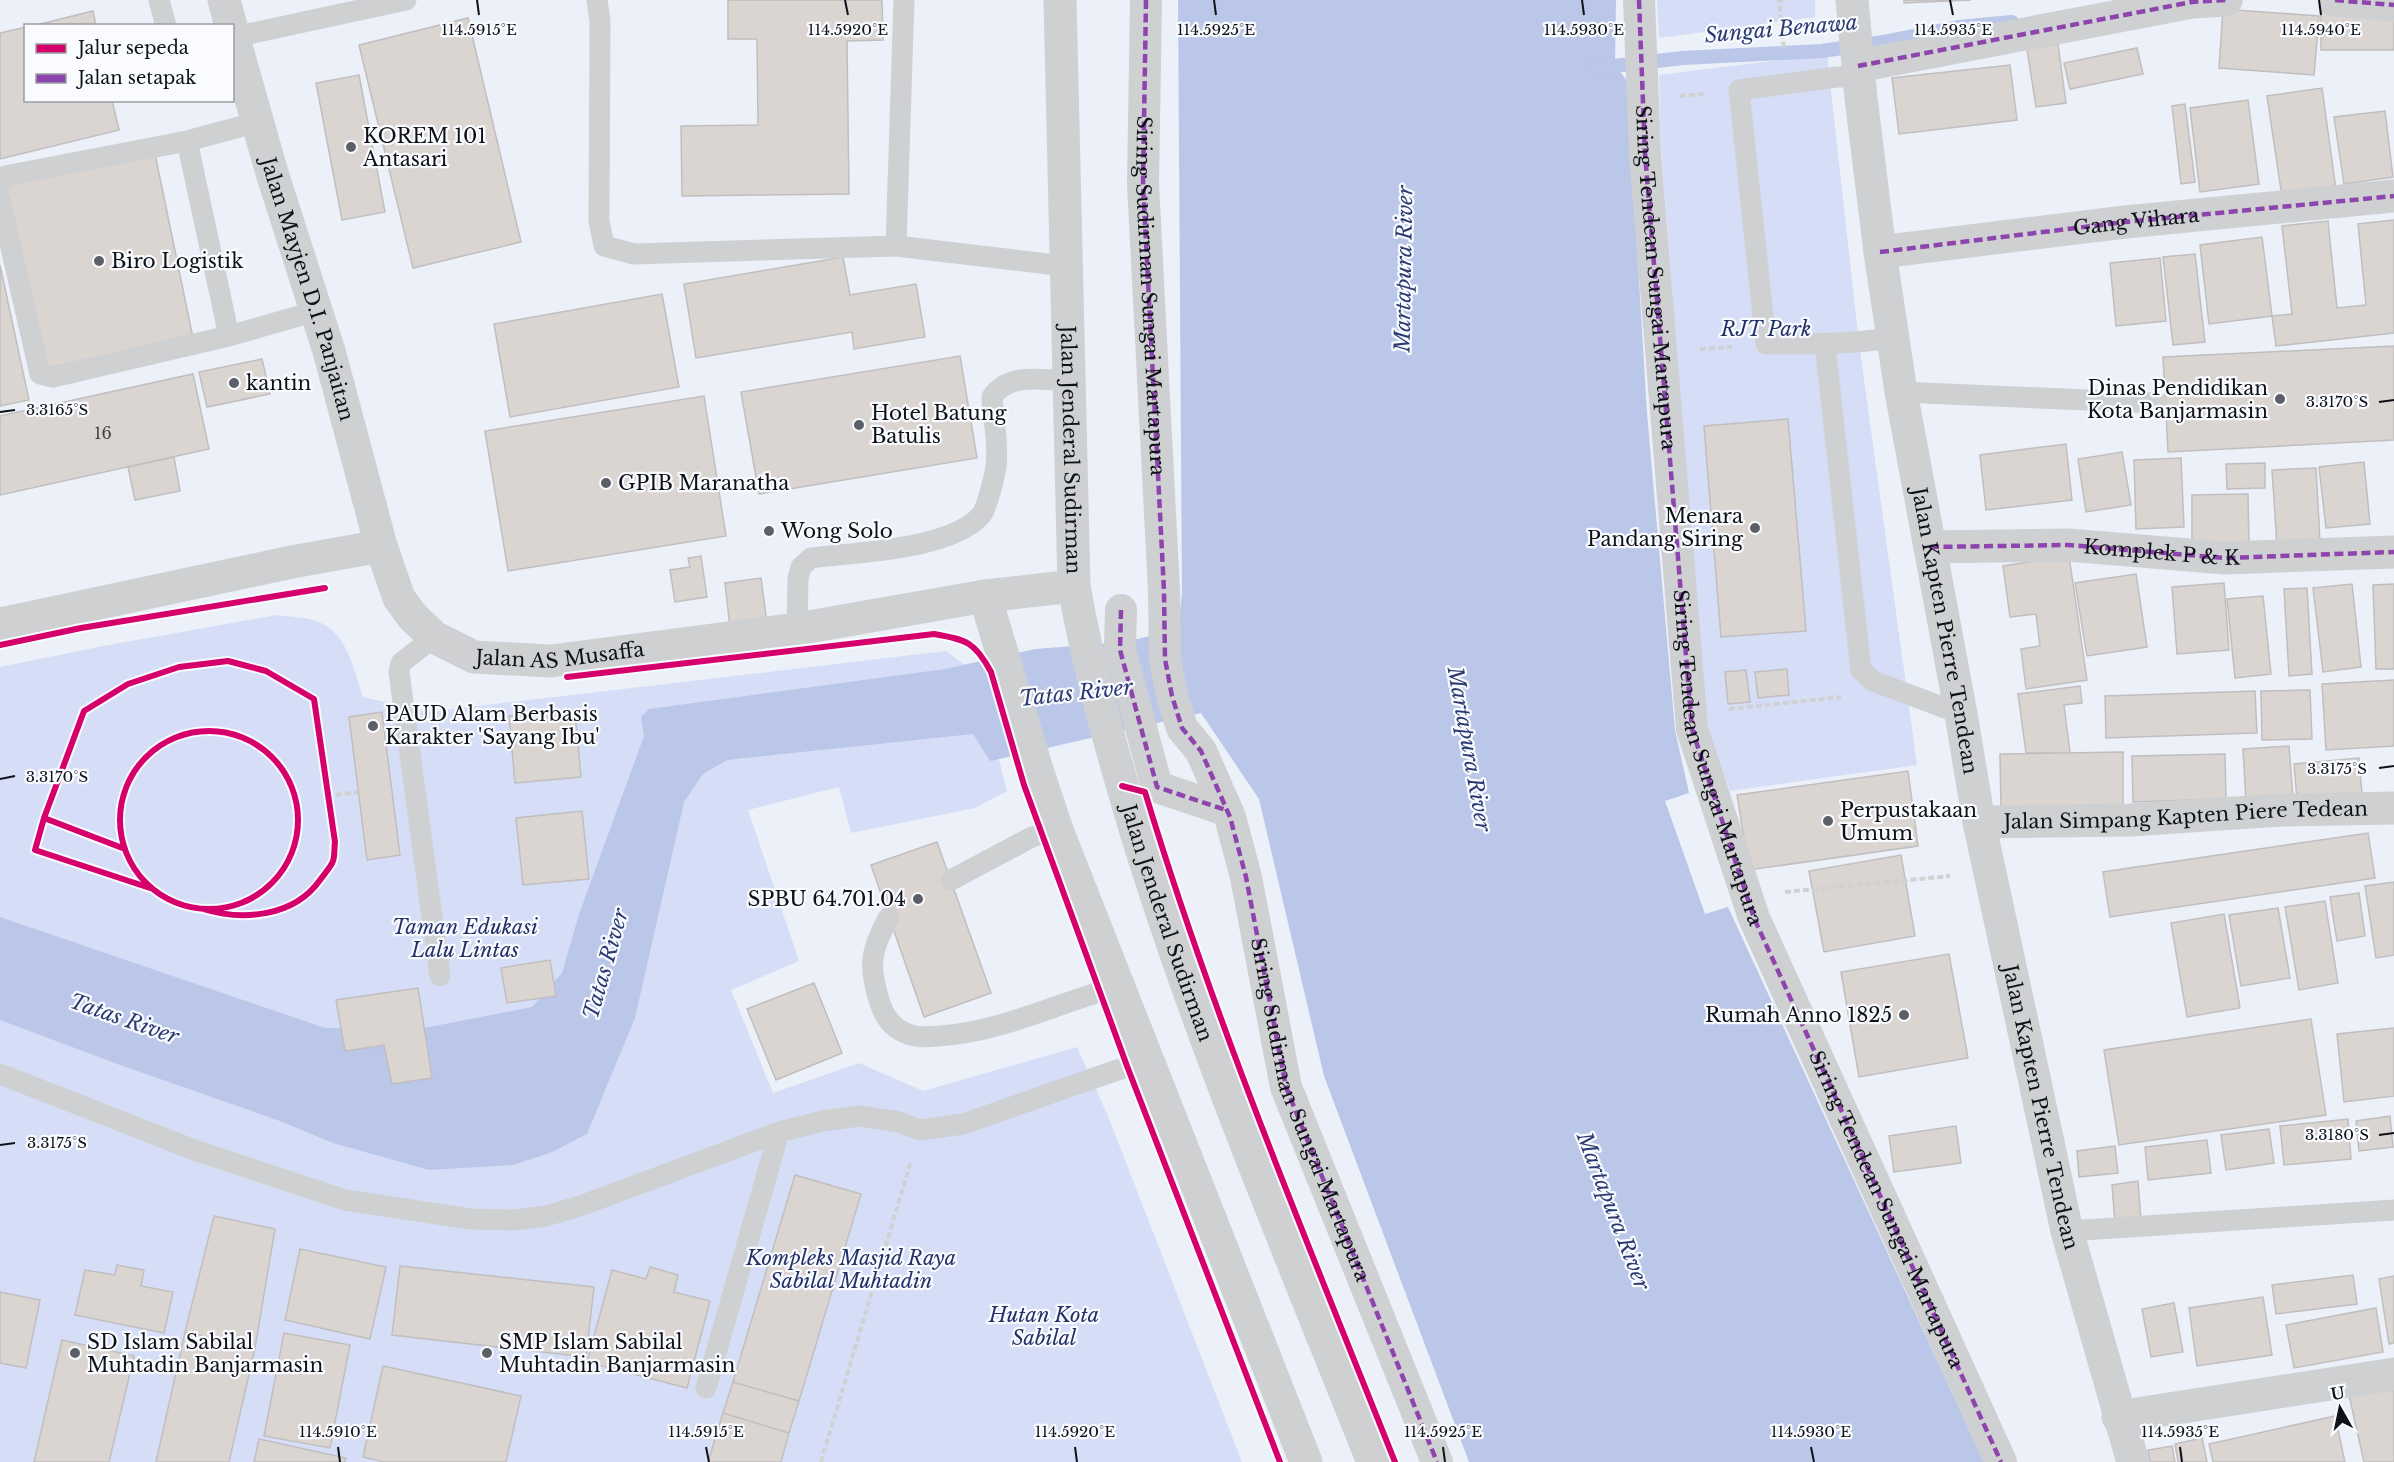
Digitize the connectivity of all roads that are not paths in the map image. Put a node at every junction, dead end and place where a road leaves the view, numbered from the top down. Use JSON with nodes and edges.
{"nodes":[{"id":1,"x":159,"y":0,"type":"edge"},
{"id":2,"x":224,"y":0,"type":"edge"},
{"id":3,"x":406,"y":0,"type":"edge"},
{"id":4,"x":597,"y":0,"type":"edge"},
{"id":5,"x":904,"y":0,"type":"edge"},
{"id":6,"x":1060,"y":0,"type":"edge"},
{"id":7,"x":1146,"y":0,"type":"edge"},
{"id":8,"x":1640,"y":0,"type":"edge"},
{"id":9,"x":2226,"y":0,"type":"edge"},
{"id":10,"x":2335,"y":0,"type":"edge"},
{"id":11,"x":2394,"y":5,"type":"edge"},
{"id":12,"x":1853,"y":10,"type":"edge"},
{"id":13,"x":165,"y":24,"type":"edge"},
{"id":14,"x":230,"y":24,"type":"edge"},
{"id":15,"x":234,"y":32,"type":"edge"},
{"id":16,"x":234,"y":39,"type":"edge"},
{"id":17,"x":1859,"y":66,"type":"junction"},
{"id":18,"x":258,"y":122,"type":"junction"},
{"id":19,"x":187,"y":141,"type":"junction"},
{"id":20,"x":0,"y":183,"type":"edge"},
{"id":21,"x":2394,"y":196,"type":"edge"},
{"id":22,"x":0,"y":200,"type":"edge"},
{"id":23,"x":896,"y":246,"type":"junction"},
{"id":24,"x":1880,"y":252,"type":"junction"},
{"id":25,"x":1065,"y":266,"type":"junction"},
{"id":26,"x":316,"y":311,"type":"junction"},
{"id":27,"x":229,"y":336,"type":"junction"},
{"id":28,"x":1893,"y":338,"type":"junction"},
{"id":29,"x":1824,"y":345,"type":"junction"},
{"id":30,"x":1068,"y":381,"type":"junction"},
{"id":31,"x":1900,"y":392,"type":"junction"},
{"id":32,"x":2157,"y":403,"type":"dead end"},
{"id":33,"x":381,"y":546,"type":"junction"},
{"id":34,"x":1929,"y":547,"type":"junction"},
{"id":35,"x":2394,"y":552,"type":"edge"},
{"id":36,"x":1074,"y":586,"type":"junction"},
{"id":37,"x":986,"y":596,"type":"junction"},
{"id":38,"x":1121,"y":610,"type":"dead end"},
{"id":39,"x":0,"y":624,"type":"edge"},
{"id":40,"x":797,"y":629,"type":"junction"},
{"id":41,"x":434,"y":637,"type":"junction"},
{"id":42,"x":1961,"y":714,"type":"junction"},
{"id":43,"x":2394,"y":808,"type":"edge"},
{"id":44,"x":1226,"y":810,"type":"junction"},
{"id":45,"x":1979,"y":822,"type":"junction"},
{"id":46,"x":1057,"y":830,"type":"junction"},
{"id":47,"x":951,"y":880,"type":"dead end"},
{"id":48,"x":889,"y":917,"type":"dead end"},
{"id":49,"x":440,"y":976,"type":"dead end"},
{"id":50,"x":1119,"y":986,"type":"junction"},
{"id":51,"x":1149,"y":1059,"type":"junction"},
{"id":52,"x":0,"y":1074,"type":"edge"},
{"id":53,"x":779,"y":1132,"type":"junction"},
{"id":54,"x":2394,"y":1210,"type":"edge"},
{"id":55,"x":2067,"y":1231,"type":"junction"},
{"id":56,"x":2394,"y":1374,"type":"edge"},
{"id":57,"x":706,"y":1388,"type":"dead end"},
{"id":58,"x":2118,"y":1417,"type":"junction"},
{"id":59,"x":1306,"y":1462,"type":"edge"},
{"id":60,"x":1373,"y":1462,"type":"edge"},
{"id":61,"x":1437,"y":1462,"type":"edge"},
{"id":62,"x":2001,"y":1462,"type":"edge"},
{"id":63,"x":2133,"y":1462,"type":"edge"}],
"edges":[{"from":1,"to":13,"type":"lane"},
{"from":2,"to":14,"type":"main road","name":"Jalan Mayjen D.I. Panjaitan"},
{"from":3,"to":15,"type":"lane"},
{"from":4,"to":23,"type":"lane"},
{"from":5,"to":23,"type":"lane"},
{"from":6,"to":25,"type":"main road","name":"Jalan Jenderal Sudirman"},
{"from":7,"to":44,"type":"street","name":"Siring Sudirman Sungai Martapura"},
{"from":8,"to":62,"type":"street","name":"Siring Tendean Sungai Martapura"},
{"from":9,"to":17,"type":"main road"},
{"from":10,"to":11,"type":"main road"},
{"from":12,"to":17,"type":"main road","name":"Jalan Kapten Pierre Tendean"},
{"from":16,"to":18,"type":"main road","name":"Jalan Mayjen D.I. Panjaitan"},
{"from":17,"to":24,"type":"main road","name":"Jalan Kapten Pierre Tendean"},
{"from":17,"to":29,"type":"lane"},
{"from":18,"to":19,"type":"lane"},
{"from":18,"to":26,"type":"main road","name":"Jalan Mayjen D.I. Panjaitan"},
{"from":19,"to":20,"type":"lane"},
{"from":19,"to":27,"type":"lane"},
{"from":21,"to":24,"type":"main road","name":"Gang Vihara"},
{"from":22,"to":27,"type":"lane"},
{"from":23,"to":25,"type":"lane"},
{"from":24,"to":28,"type":"main road","name":"Jalan Kapten Pierre Tendean"},
{"from":25,"to":30,"type":"main road","name":"Jalan Jenderal Sudirman"},
{"from":26,"to":27,"type":"lane"},
{"from":26,"to":33,"type":"main road","name":"Jalan Mayjen D.I. Panjaitan"},
{"from":28,"to":29,"type":"lane"},
{"from":28,"to":31,"type":"main road","name":"Jalan Kapten Pierre Tendean"},
{"from":29,"to":42,"type":"lane"},
{"from":30,"to":36,"type":"main road","name":"Jalan Jenderal Sudirman"},
{"from":30,"to":40,"type":"lane"},
{"from":31,"to":32,"type":"lane"},
{"from":31,"to":34,"type":"main road","name":"Jalan Kapten Pierre Tendean"},
{"from":33,"to":39,"type":"main road"},
{"from":33,"to":41,"type":"main road","name":"Jalan AS Musaffa"},
{"from":34,"to":35,"type":"main road","name":"Komplek P & K"},
{"from":34,"to":42,"type":"main road","name":"Jalan Kapten Pierre Tendean"},
{"from":36,"to":37,"type":"main road","name":"Jalan AS Musaffa"},
{"from":36,"to":60,"type":"main road","name":"Jalan Jenderal Sudirman"},
{"from":37,"to":40,"type":"main road","name":"Jalan AS Musaffa"},
{"from":37,"to":46,"type":"main road"},
{"from":38,"to":44,"type":"street"},
{"from":40,"to":41,"type":"main road","name":"Jalan AS Musaffa"},
{"from":41,"to":49,"type":"lane"},
{"from":42,"to":45,"type":"main road","name":"Jalan Kapten Pierre Tendean"},
{"from":43,"to":45,"type":"main road","name":"Jalan Simpang Kapten Piere Tedean"},
{"from":44,"to":61,"type":"street","name":"Siring Sudirman Sungai Martapura"},
{"from":45,"to":55,"type":"main road","name":"Jalan Kapten Pierre Tendean"},
{"from":46,"to":47,"type":"lane"},
{"from":46,"to":50,"type":"main road"},
{"from":48,"to":50,"type":"lane"},
{"from":50,"to":51,"type":"main road"},
{"from":51,"to":53,"type":"lane"},
{"from":51,"to":59,"type":"main road"},
{"from":52,"to":53,"type":"lane"},
{"from":53,"to":57,"type":"lane"},
{"from":54,"to":55,"type":"lane"},
{"from":55,"to":58,"type":"main road","name":"Jalan Kapten Pierre Tendean"},
{"from":56,"to":58,"type":"main road"},
{"from":58,"to":63,"type":"main road","name":"Jalan Kapten Pierre Tendean"}]}
